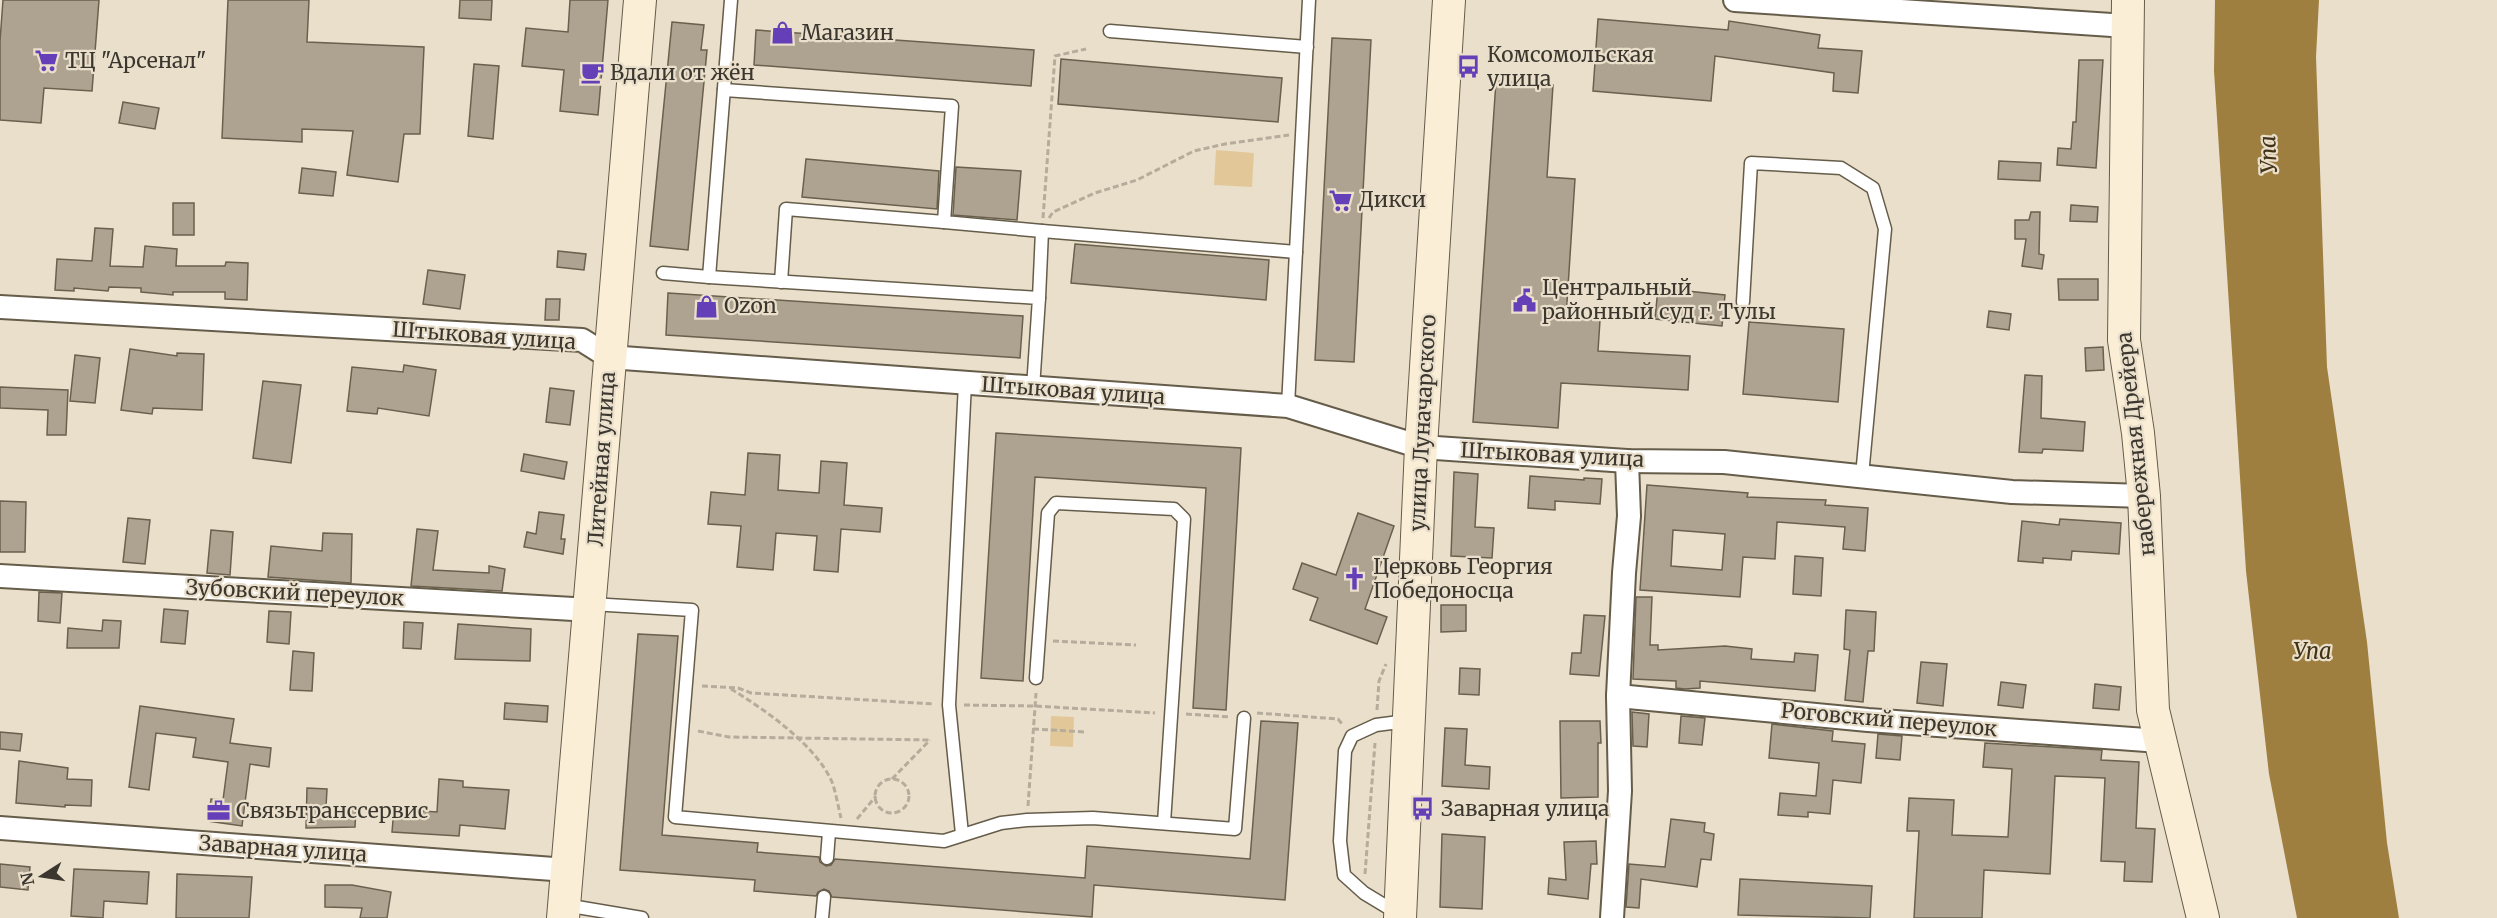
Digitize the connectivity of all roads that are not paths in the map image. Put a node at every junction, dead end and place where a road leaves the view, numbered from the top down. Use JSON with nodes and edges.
{"nodes":[{"id":1,"x":640,"y":0,"type":"edge"},
{"id":2,"x":731,"y":0,"type":"edge"},
{"id":3,"x":1309,"y":0,"type":"edge"},
{"id":4,"x":1449,"y":0,"type":"edge"},
{"id":5,"x":1735,"y":0,"type":"edge"},
{"id":6,"x":1820,"y":3,"type":"edge"},
{"id":7,"x":2128,"y":13,"type":"edge"},
{"id":8,"x":1110,"y":32,"type":"dead end"},
{"id":9,"x":1307,"y":47,"type":"junction"},
{"id":10,"x":724,"y":90,"type":"junction"},
{"id":11,"x":944,"y":222,"type":"junction"},
{"id":12,"x":1042,"y":231,"type":"junction"},
{"id":13,"x":1296,"y":252,"type":"junction"},
{"id":14,"x":663,"y":273,"type":"dead end"},
{"id":15,"x":709,"y":277,"type":"junction"},
{"id":16,"x":780,"y":282,"type":"junction"},
{"id":17,"x":1039,"y":298,"type":"junction"},
{"id":18,"x":1743,"y":302,"type":"dead end"},
{"id":19,"x":0,"y":307,"type":"edge"},
{"id":20,"x":609,"y":357,"type":"junction"},
{"id":21,"x":966,"y":383,"type":"junction"},
{"id":22,"x":1033,"y":388,"type":"junction"},
{"id":23,"x":1288,"y":406,"type":"junction"},
{"id":24,"x":1421,"y":447,"type":"junction"},
{"id":25,"x":1627,"y":460,"type":"junction"},
{"id":26,"x":1862,"y":476,"type":"junction"},
{"id":27,"x":2144,"y":496,"type":"junction"},
{"id":28,"x":0,"y":576,"type":"edge"},
{"id":29,"x":591,"y":607,"type":"junction"},
{"id":30,"x":1036,"y":678,"type":"road end"},
{"id":31,"x":1618,"y":696,"type":"junction"},
{"id":32,"x":1244,"y":718,"type":"road end"},
{"id":33,"x":1408,"y":721,"type":"junction"},
{"id":34,"x":2160,"y":741,"type":"junction"},
{"id":35,"x":1164,"y":823,"type":"junction"},
{"id":36,"x":0,"y":828,"type":"edge"},
{"id":37,"x":829,"y":832,"type":"junction"},
{"id":38,"x":962,"y":834,"type":"junction"},
{"id":39,"x":827,"y":858,"type":"dead end"},
{"id":40,"x":567,"y":870,"type":"junction"},
{"id":41,"x":824,"y":897,"type":"dead end"},
{"id":42,"x":563,"y":911,"type":"edge"},
{"id":43,"x":1400,"y":916,"type":"edge"},
{"id":44,"x":642,"y":918,"type":"edge"},
{"id":45,"x":822,"y":918,"type":"edge"},
{"id":46,"x":1612,"y":918,"type":"edge"},
{"id":47,"x":2203,"y":918,"type":"edge"}],
"edges":[{"from":1,"to":20,"type":"main road","name":"Литейная улица"},
{"from":2,"to":10,"type":"lane"},
{"from":3,"to":9,"type":"lane"},
{"from":4,"to":24,"type":"main road","name":"улица Луначарского"},
{"from":5,"to":6,"type":"street"},
{"from":6,"to":7,"type":"street"},
{"from":7,"to":27,"type":"main road","name":"набережная Дрейера"},
{"from":8,"to":9,"type":"lane"},
{"from":9,"to":13,"type":"lane"},
{"from":10,"to":11,"type":"lane"},
{"from":10,"to":15,"type":"lane"},
{"from":11,"to":12,"type":"lane"},
{"from":11,"to":16,"type":"lane"},
{"from":12,"to":13,"type":"lane"},
{"from":12,"to":17,"type":"lane"},
{"from":13,"to":23,"type":"lane"},
{"from":14,"to":15,"type":"lane"},
{"from":15,"to":16,"type":"lane"},
{"from":16,"to":17,"type":"lane"},
{"from":17,"to":22,"type":"lane"},
{"from":18,"to":26,"type":"lane"},
{"from":19,"to":20,"type":"street","name":"Штыковая улица"},
{"from":20,"to":21,"type":"street","name":"Штыковая улица"},
{"from":20,"to":29,"type":"main road","name":"Литейная улица"},
{"from":21,"to":22,"type":"street","name":"Штыковая улица"},
{"from":21,"to":38,"type":"lane"},
{"from":22,"to":23,"type":"street","name":"Штыковая улица"},
{"from":23,"to":24,"type":"street","name":"Штыковая улица"},
{"from":24,"to":25,"type":"street","name":"Штыковая улица"},
{"from":24,"to":33,"type":"main road","name":"улица Луначарского"},
{"from":25,"to":26,"type":"street","name":"Штыковая улица"},
{"from":25,"to":31,"type":"street"},
{"from":26,"to":27,"type":"street","name":"Штыковая улица"},
{"from":27,"to":34,"type":"main road","name":"набережная Дрейера"},
{"from":28,"to":29,"type":"street","name":"Зубовский переулок"},
{"from":29,"to":37,"type":"lane"},
{"from":29,"to":40,"type":"main road","name":"Литейная улица"},
{"from":30,"to":35,"type":"lane"},
{"from":31,"to":34,"type":"street","name":"Роговский переулок"},
{"from":31,"to":46,"type":"street"},
{"from":32,"to":35,"type":"lane"},
{"from":33,"to":43,"type":"main road","name":"улица Луначарского"},
{"from":33,"to":43,"type":"lane"},
{"from":34,"to":47,"type":"main road","name":"набережная Дрейера"},
{"from":35,"to":38,"type":"lane"},
{"from":36,"to":40,"type":"street","name":"Заварная улица"},
{"from":37,"to":38,"type":"lane"},
{"from":37,"to":39,"type":"lane"},
{"from":40,"to":42,"type":"main road","name":"Литейная улица"},
{"from":41,"to":45,"type":"lane"},
{"from":42,"to":44,"type":"lane"}]}
